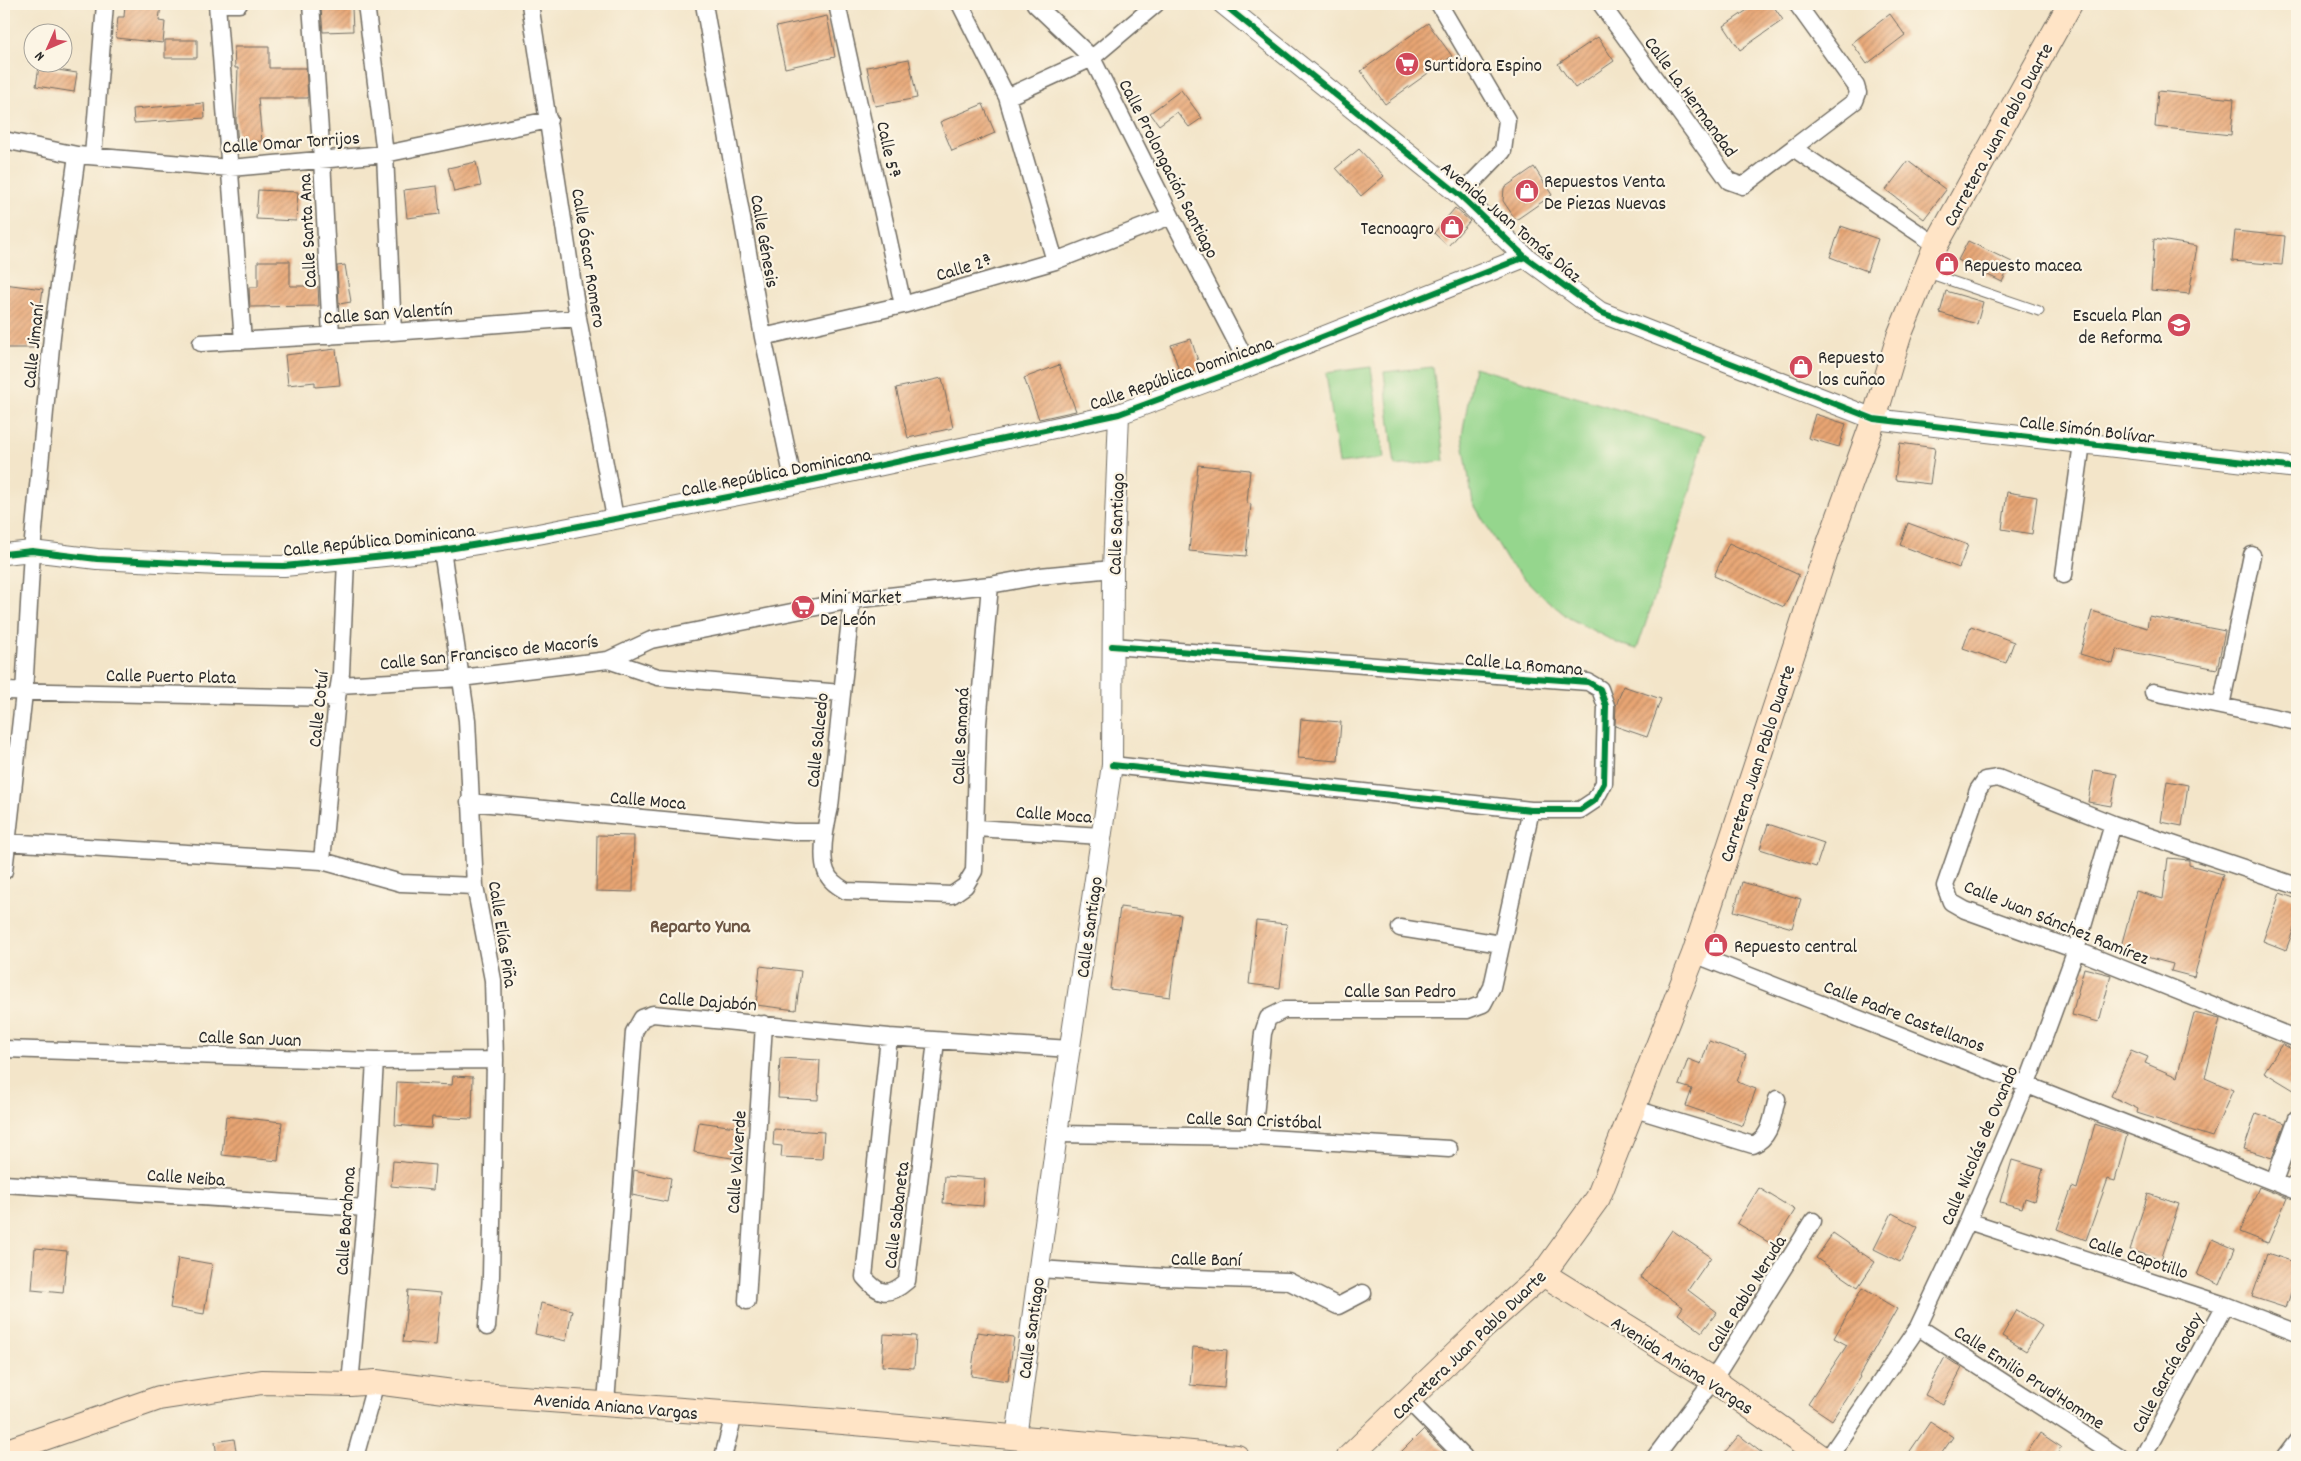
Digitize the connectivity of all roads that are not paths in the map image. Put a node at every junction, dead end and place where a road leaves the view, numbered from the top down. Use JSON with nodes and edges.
{"nodes":[{"id":1,"x":104,"y":4,"type":"edge"},
{"id":2,"x":217,"y":4,"type":"edge"},
{"id":3,"x":239,"y":4,"type":"edge"},
{"id":4,"x":311,"y":4,"type":"edge"},
{"id":5,"x":366,"y":4,"type":"edge"},
{"id":6,"x":530,"y":4,"type":"edge"},
{"id":7,"x":704,"y":4,"type":"edge"},
{"id":8,"x":837,"y":4,"type":"edge"},
{"id":9,"x":960,"y":4,"type":"edge"},
{"id":10,"x":1035,"y":4,"type":"edge"},
{"id":11,"x":1156,"y":4,"type":"edge"},
{"id":12,"x":1223,"y":4,"type":"edge"},
{"id":13,"x":1439,"y":4,"type":"edge"},
{"id":14,"x":1601,"y":4,"type":"edge"},
{"id":15,"x":1797,"y":4,"type":"edge"},
{"id":16,"x":2070,"y":4,"type":"edge"},
{"id":17,"x":1092,"y":58,"type":"junction"},
{"id":18,"x":1007,"y":97,"type":"junction"},
{"id":19,"x":549,"y":120,"type":"junction"},
{"id":20,"x":4,"y":140,"type":"edge"},
{"id":21,"x":1793,"y":148,"type":"junction"},
{"id":22,"x":386,"y":154,"type":"junction"},
{"id":23,"x":85,"y":155,"type":"junction"},
{"id":24,"x":322,"y":159,"type":"junction"},
{"id":25,"x":230,"y":168,"type":"junction"},
{"id":26,"x":1460,"y":195,"type":"junction"},
{"id":27,"x":1171,"y":216,"type":"junction"},
{"id":28,"x":1936,"y":244,"type":"junction"},
{"id":29,"x":1525,"y":257,"type":"junction"},
{"id":30,"x":1055,"y":261,"type":"junction"},
{"id":31,"x":1924,"y":272,"type":"junction"},
{"id":32,"x":903,"y":305,"type":"junction"},
{"id":33,"x":2039,"y":311,"type":"dead end"},
{"id":34,"x":578,"y":318,"type":"junction"},
{"id":35,"x":393,"y":332,"type":"junction"},
{"id":36,"x":331,"y":336,"type":"junction"},
{"id":37,"x":763,"y":337,"type":"junction"},
{"id":38,"x":243,"y":341,"type":"junction"},
{"id":39,"x":201,"y":343,"type":"dead end"},
{"id":40,"x":1249,"y":366,"type":"junction"},
{"id":41,"x":1119,"y":414,"type":"junction"},
{"id":42,"x":1874,"y":419,"type":"junction"},
{"id":43,"x":2082,"y":443,"type":"junction"},
{"id":44,"x":2297,"y":468,"type":"edge"},
{"id":45,"x":794,"y":484,"type":"junction"},
{"id":46,"x":615,"y":518,"type":"junction"},
{"id":47,"x":442,"y":550,"type":"junction"},
{"id":48,"x":32,"y":551,"type":"junction"},
{"id":49,"x":4,"y":554,"type":"edge"},
{"id":50,"x":2252,"y":555,"type":"dead end"},
{"id":51,"x":346,"y":560,"type":"junction"},
{"id":52,"x":1113,"y":569,"type":"junction"},
{"id":53,"x":2064,"y":575,"type":"dead end"},
{"id":54,"x":990,"y":585,"type":"junction"},
{"id":55,"x":852,"y":600,"type":"junction"},
{"id":56,"x":1112,"y":646,"type":"junction"},
{"id":57,"x":608,"y":660,"type":"junction"},
{"id":58,"x":461,"y":678,"type":"junction"},
{"id":59,"x":4,"y":691,"type":"edge"},
{"id":60,"x":338,"y":692,"type":"junction"},
{"id":61,"x":2153,"y":692,"type":"dead end"},
{"id":62,"x":24,"y":693,"type":"junction"},
{"id":63,"x":841,"y":693,"type":"junction"},
{"id":64,"x":2221,"y":706,"type":"junction"},
{"id":65,"x":2297,"y":722,"type":"edge"},
{"id":66,"x":1112,"y":765,"type":"junction"},
{"id":67,"x":470,"y":802,"type":"junction"},
{"id":68,"x":1531,"y":810,"type":"junction"},
{"id":69,"x":2113,"y":824,"type":"junction"},
{"id":70,"x":976,"y":828,"type":"junction"},
{"id":71,"x":824,"y":832,"type":"junction"},
{"id":72,"x":1101,"y":836,"type":"junction"},
{"id":73,"x":5,"y":842,"type":"edge"},
{"id":74,"x":322,"y":861,"type":"junction"},
{"id":75,"x":4,"y":871,"type":"edge"},
{"id":76,"x":833,"y":882,"type":"joint"},
{"id":77,"x":475,"y":886,"type":"junction"},
{"id":78,"x":2297,"y":886,"type":"edge"},
{"id":79,"x":1400,"y":928,"type":"dead end"},
{"id":80,"x":1502,"y":944,"type":"junction"},
{"id":81,"x":2076,"y":950,"type":"junction"},
{"id":82,"x":1694,"y":954,"type":"junction"},
{"id":83,"x":764,"y":1024,"type":"junction"},
{"id":84,"x":889,"y":1037,"type":"junction"},
{"id":85,"x":2297,"y":1038,"type":"edge"},
{"id":86,"x":936,"y":1041,"type":"junction"},
{"id":87,"x":4,"y":1049,"type":"edge"},
{"id":88,"x":1070,"y":1049,"type":"junction"},
{"id":89,"x":495,"y":1060,"type":"junction"},
{"id":90,"x":375,"y":1062,"type":"junction"},
{"id":91,"x":2027,"y":1084,"type":"junction"},
{"id":92,"x":1777,"y":1098,"type":"dead end"},
{"id":93,"x":1634,"y":1108,"type":"junction"},
{"id":94,"x":2297,"y":1118,"type":"edge"},
{"id":95,"x":1057,"y":1134,"type":"junction"},
{"id":96,"x":1253,"y":1137,"type":"junction"},
{"id":97,"x":1449,"y":1149,"type":"dead end"},
{"id":98,"x":2274,"y":1181,"type":"junction"},
{"id":99,"x":4,"y":1184,"type":"edge"},
{"id":100,"x":2297,"y":1191,"type":"edge"},
{"id":101,"x":366,"y":1208,"type":"junction"},
{"id":102,"x":1813,"y":1221,"type":"dead end"},
{"id":103,"x":1968,"y":1221,"type":"junction"},
{"id":104,"x":1039,"y":1269,"type":"junction"},
{"id":105,"x":1544,"y":1274,"type":"junction"},
{"id":106,"x":1363,"y":1293,"type":"dead end"},
{"id":107,"x":747,"y":1301,"type":"dead end"},
{"id":108,"x":2225,"y":1305,"type":"junction"},
{"id":109,"x":487,"y":1327,"type":"dead end"},
{"id":110,"x":1918,"y":1327,"type":"junction"},
{"id":111,"x":2297,"y":1333,"type":"edge"},
{"id":112,"x":1713,"y":1380,"type":"junction"},
{"id":113,"x":376,"y":1382,"type":"junction"},
{"id":114,"x":350,"y":1384,"type":"junction"},
{"id":115,"x":1408,"y":1400,"type":"junction"},
{"id":116,"x":606,"y":1403,"type":"junction"},
{"id":117,"x":734,"y":1415,"type":"junction"},
{"id":118,"x":1016,"y":1438,"type":"junction"},
{"id":119,"x":2297,"y":1441,"type":"edge"},
{"id":120,"x":4,"y":1452,"type":"edge"},
{"id":121,"x":1185,"y":1454,"type":"edge"},
{"id":122,"x":355,"y":1457,"type":"edge"},
{"id":123,"x":723,"y":1457,"type":"edge"},
{"id":124,"x":1237,"y":1457,"type":"edge"},
{"id":125,"x":1350,"y":1457,"type":"edge"},
{"id":126,"x":1464,"y":1457,"type":"edge"},
{"id":127,"x":1655,"y":1457,"type":"edge"},
{"id":128,"x":1821,"y":1457,"type":"edge"},
{"id":129,"x":1829,"y":1457,"type":"edge"},
{"id":130,"x":2120,"y":1457,"type":"edge"},
{"id":131,"x":2143,"y":1457,"type":"edge"},
{"id":132,"x":2285,"y":1457,"type":"edge"}],
"edges":[{"from":1,"to":23,"type":"street","name":"Calle Jimaní"},
{"from":2,"to":3,"type":"street"},
{"from":2,"to":25,"type":"street"},
{"from":4,"to":24,"type":"street","name":"Calle Santa Ana"},
{"from":5,"to":22,"type":"street"},
{"from":6,"to":19,"type":"street","name":"Calle Óscar Romero"},
{"from":7,"to":37,"type":"street","name":"Calle Génesis"},
{"from":8,"to":32,"type":"street","name":"Calle 5ª"},
{"from":9,"to":18,"type":"street"},
{"from":10,"to":17,"type":"street","name":"Calle Prolongación Santiago"},
{"from":11,"to":17,"type":"street"},
{"from":12,"to":26,"type":"street","name":"Avenida Juan Tomás Díaz"},
{"from":13,"to":26,"type":"street"},
{"from":14,"to":21,"type":"street","name":"Calle La Hermandad"},
{"from":15,"to":21,"type":"street"},
{"from":16,"to":28,"type":"main road","name":"Carretera Juan Pablo Duarte"},
{"from":17,"to":18,"type":"street"},
{"from":17,"to":27,"type":"street","name":"Calle Prolongación Santiago"},
{"from":18,"to":30,"type":"street"},
{"from":19,"to":22,"type":"street","name":"Calle Omar Torrijos"},
{"from":19,"to":34,"type":"street","name":"Calle Óscar Romero"},
{"from":20,"to":23,"type":"street","name":"Calle Omar Torrijos"},
{"from":21,"to":28,"type":"street"},
{"from":22,"to":24,"type":"street","name":"Calle Omar Torrijos"},
{"from":22,"to":35,"type":"street"},
{"from":23,"to":25,"type":"street","name":"Calle Omar Torrijos"},
{"from":23,"to":48,"type":"street","name":"Calle Jimaní"},
{"from":24,"to":25,"type":"street","name":"Calle Omar Torrijos"},
{"from":24,"to":36,"type":"street","name":"Calle Santa Ana"},
{"from":25,"to":38,"type":"street"},
{"from":26,"to":29,"type":"street","name":"Avenida Juan Tomás Díaz"},
{"from":27,"to":30,"type":"street","name":"Calle 2ª"},
{"from":27,"to":40,"type":"street","name":"Calle Prolongación Santiago"},
{"from":28,"to":31,"type":"main road","name":"Carretera Juan Pablo Duarte"},
{"from":29,"to":40,"type":"street","name":"Calle República Dominicana"},
{"from":29,"to":42,"type":"street","name":"Avenida Juan Tomás Díaz"},
{"from":30,"to":32,"type":"street","name":"Calle 2ª"},
{"from":31,"to":33,"type":"lane"},
{"from":31,"to":42,"type":"main road","name":"Carretera Juan Pablo Duarte"},
{"from":32,"to":37,"type":"street","name":"Calle 2ª"},
{"from":34,"to":35,"type":"street","name":"Calle San Valentín"},
{"from":34,"to":46,"type":"street","name":"Calle Óscar Romero"},
{"from":35,"to":36,"type":"street","name":"Calle San Valentín"},
{"from":36,"to":38,"type":"street","name":"Calle San Valentín"},
{"from":37,"to":45,"type":"street","name":"Calle Génesis"},
{"from":38,"to":39,"type":"street","name":"Calle San Valentín"},
{"from":40,"to":41,"type":"street","name":"Calle República Dominicana"},
{"from":41,"to":45,"type":"street","name":"Calle República Dominicana"},
{"from":41,"to":52,"type":"street","name":"Calle Santiago"},
{"from":42,"to":43,"type":"street","name":"Calle Simón Bolívar"},
{"from":42,"to":82,"type":"main road","name":"Carretera Juan Pablo Duarte"},
{"from":43,"to":44,"type":"street","name":"Calle Simón Bolívar"},
{"from":43,"to":53,"type":"street"},
{"from":45,"to":46,"type":"street","name":"Calle República Dominicana"},
{"from":46,"to":47,"type":"street","name":"Calle República Dominicana"},
{"from":47,"to":51,"type":"street","name":"Calle República Dominicana"},
{"from":47,"to":58,"type":"street","name":"Calle Elías Piña"},
{"from":48,"to":49,"type":"street","name":"Calle República Dominicana"},
{"from":48,"to":51,"type":"street","name":"Calle República Dominicana"},
{"from":48,"to":62,"type":"street","name":"Calle Jimaní"},
{"from":50,"to":64,"type":"street"},
{"from":51,"to":60,"type":"street","name":"Calle Cotuí"},
{"from":52,"to":54,"type":"street","name":"Calle San Francisco de Macorís"},
{"from":52,"to":56,"type":"street","name":"Calle Santiago"},
{"from":54,"to":55,"type":"street","name":"Calle San Francisco de Macorís"},
{"from":54,"to":70,"type":"street","name":"Calle Samaná"},
{"from":55,"to":57,"type":"street","name":"Calle San Francisco de Macorís"},
{"from":55,"to":63,"type":"street","name":"Calle Salcedo"},
{"from":56,"to":66,"type":"street","name":"Calle Santiago"},
{"from":56,"to":68,"type":"street","name":"Calle La Romana"},
{"from":57,"to":58,"type":"street","name":"Calle San Francisco de Macorís"},
{"from":57,"to":63,"type":"street"},
{"from":58,"to":60,"type":"street","name":"Calle San Francisco de Macorís"},
{"from":58,"to":67,"type":"street","name":"Calle Elías Piña"},
{"from":59,"to":62,"type":"street","name":"Calle Puerto Plata"},
{"from":60,"to":62,"type":"street","name":"Calle Puerto Plata"},
{"from":60,"to":74,"type":"street","name":"Calle Cotuí"},
{"from":61,"to":64,"type":"street"},
{"from":62,"to":73,"type":"street","name":"Calle Jimaní"},
{"from":63,"to":71,"type":"street","name":"Calle Salcedo"},
{"from":64,"to":65,"type":"street"},
{"from":66,"to":68,"type":"street","name":"Calle La Romana"},
{"from":66,"to":72,"type":"street","name":"Calle Santiago"},
{"from":67,"to":71,"type":"street","name":"Calle Moca"},
{"from":67,"to":77,"type":"street","name":"Calle Elías Piña"},
{"from":68,"to":80,"type":"street","name":"Calle San Pedro"},
{"from":69,"to":78,"type":"street","name":"Calle Juan Sánchez Ramírez"},
{"from":69,"to":81,"type":"street","name":"Calle Nicolás de Ovando"},
{"from":69,"to":81,"type":"street","name":"Calle Juan Sánchez Ramírez"},
{"from":70,"to":72,"type":"street","name":"Calle Moca"},
{"from":70,"to":76,"type":"street","name":"Calle Samaná"},
{"from":71,"to":76,"type":"street","name":"Calle Salcedo"},
{"from":72,"to":88,"type":"street","name":"Calle Santiago"},
{"from":73,"to":74,"type":"street"},
{"from":73,"to":75,"type":"street","name":"Calle Jimaní"},
{"from":74,"to":77,"type":"street"},
{"from":77,"to":89,"type":"street","name":"Calle Elías Piña"},
{"from":79,"to":80,"type":"street"},
{"from":80,"to":96,"type":"street","name":"Calle San Pedro"},
{"from":81,"to":85,"type":"street","name":"Calle Juan Sánchez Ramírez"},
{"from":81,"to":91,"type":"street","name":"Calle Nicolás de Ovando"},
{"from":82,"to":91,"type":"street","name":"Calle Padre Castellanos"},
{"from":82,"to":93,"type":"main road","name":"Carretera Juan Pablo Duarte"},
{"from":83,"to":84,"type":"street","name":"Calle Dajabón"},
{"from":83,"to":107,"type":"street","name":"Calle Valverde"},
{"from":83,"to":116,"type":"street","name":"Calle Dajabón"},
{"from":84,"to":86,"type":"street","name":"Calle Dajabón"},
{"from":84,"to":86,"type":"street","name":"Calle Sabaneta"},
{"from":86,"to":88,"type":"street","name":"Calle Dajabón"},
{"from":87,"to":90,"type":"street","name":"Calle San Juan"},
{"from":88,"to":95,"type":"street","name":"Calle Santiago"},
{"from":89,"to":90,"type":"street","name":"Calle San Juan"},
{"from":89,"to":109,"type":"street","name":"Calle Elías Piña"},
{"from":90,"to":101,"type":"street","name":"Calle Barahona"},
{"from":91,"to":98,"type":"street","name":"Calle Padre Castellanos"},
{"from":91,"to":103,"type":"street","name":"Calle Nicolás de Ovando"},
{"from":92,"to":93,"type":"street"},
{"from":93,"to":105,"type":"main road","name":"Carretera Juan Pablo Duarte"},
{"from":94,"to":98,"type":"street"},
{"from":95,"to":96,"type":"street","name":"Calle San Cristóbal"},
{"from":95,"to":104,"type":"street","name":"Calle Santiago"},
{"from":96,"to":97,"type":"street","name":"Calle San Cristóbal"},
{"from":98,"to":100,"type":"street","name":"Calle Padre Castellanos"},
{"from":99,"to":101,"type":"street","name":"Calle Neiba"},
{"from":101,"to":114,"type":"street","name":"Calle Barahona"},
{"from":102,"to":112,"type":"street","name":"Calle Pablo Neruda"},
{"from":103,"to":108,"type":"street","name":"Calle Capotillo"},
{"from":103,"to":110,"type":"street","name":"Calle Nicolás de Ovando"},
{"from":104,"to":106,"type":"street","name":"Calle Baní"},
{"from":104,"to":118,"type":"street","name":"Calle Santiago"},
{"from":105,"to":112,"type":"main road","name":"Avenida Aniana Vargas"},
{"from":105,"to":115,"type":"main road","name":"Carretera Juan Pablo Duarte"},
{"from":108,"to":111,"type":"street","name":"Calle Capotillo"},
{"from":108,"to":131,"type":"street","name":"Calle García Godoy"},
{"from":110,"to":129,"type":"street","name":"Calle Nicolás de Ovando"},
{"from":110,"to":130,"type":"street","name":"Calle Emilio Prud'Homme"},
{"from":112,"to":127,"type":"street","name":"Calle Pablo Neruda"},
{"from":112,"to":128,"type":"main road","name":"Avenida Aniana Vargas"},
{"from":113,"to":114,"type":"main road","name":"Avenida Aniana Vargas"},
{"from":113,"to":116,"type":"main road","name":"Avenida Aniana Vargas"},
{"from":113,"to":122,"type":"street"},
{"from":114,"to":120,"type":"main road","name":"Avenida Aniana Vargas"},
{"from":115,"to":125,"type":"main road","name":"Carretera Juan Pablo Duarte"},
{"from":115,"to":126,"type":"street"},
{"from":116,"to":117,"type":"main road","name":"Avenida Aniana Vargas"},
{"from":117,"to":118,"type":"main road","name":"Avenida Aniana Vargas"},
{"from":117,"to":123,"type":"street"},
{"from":118,"to":121,"type":"main road","name":"Avenida Aniana Vargas"},
{"from":119,"to":132,"type":"street"},
{"from":121,"to":124,"type":"main road","name":"Avenida Aniana Vargas"}]}
